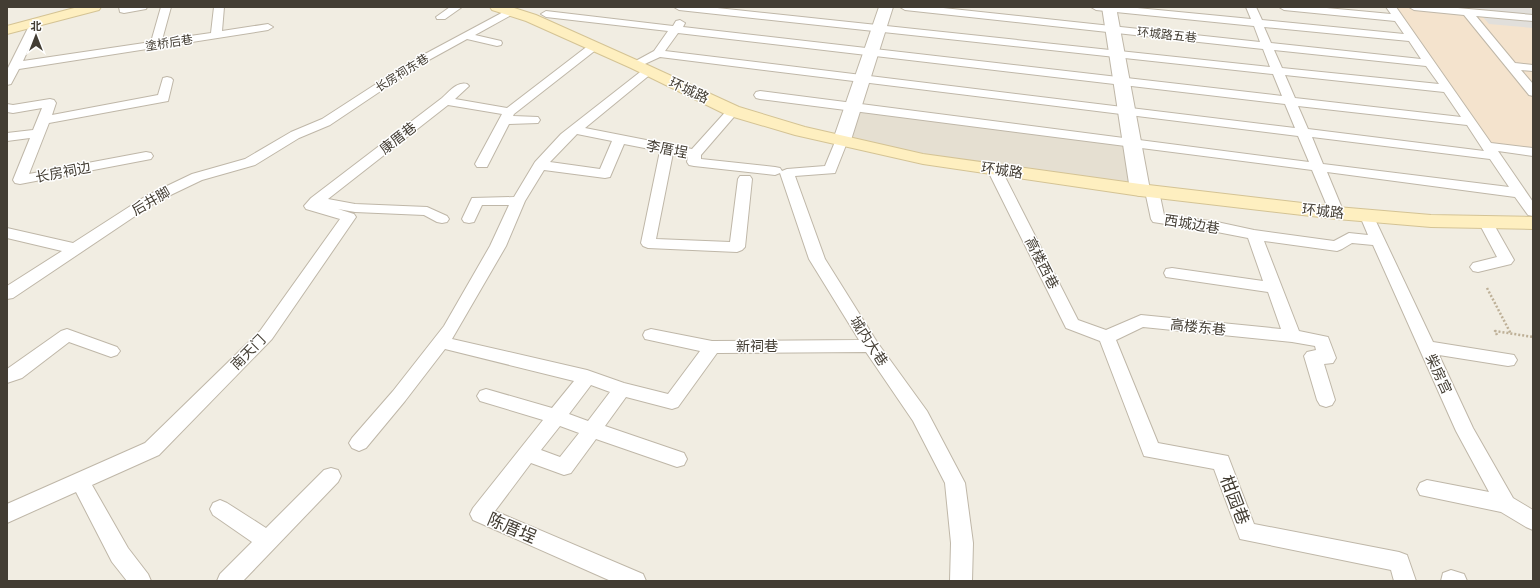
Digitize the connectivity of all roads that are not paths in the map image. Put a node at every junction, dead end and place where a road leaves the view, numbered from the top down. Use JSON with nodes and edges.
{"nodes":[{"id":1,"x":94,"y":7,"type":"edge"},
{"id":2,"x":124,"y":7,"type":"edge"},
{"id":3,"x":142,"y":7,"type":"edge"},
{"id":4,"x":166,"y":7,"type":"edge"},
{"id":5,"x":219,"y":7,"type":"edge"},
{"id":6,"x":457,"y":7,"type":"edge"},
{"id":7,"x":559,"y":7,"type":"edge"},
{"id":8,"x":679,"y":7,"type":"edge"},
{"id":9,"x":692,"y":7,"type":"edge"},
{"id":10,"x":886,"y":7,"type":"edge"},
{"id":11,"x":905,"y":7,"type":"edge"},
{"id":12,"x":1096,"y":7,"type":"edge"},
{"id":13,"x":1109,"y":7,"type":"edge"},
{"id":14,"x":1251,"y":7,"type":"edge"},
{"id":15,"x":1284,"y":7,"type":"edge"},
{"id":16,"x":1392,"y":7,"type":"edge"},
{"id":17,"x":1414,"y":7,"type":"edge"},
{"id":18,"x":503,"y":9,"type":"edge"},
{"id":19,"x":1468,"y":13,"type":"junction"},
{"id":20,"x":538,"y":16,"type":"junction"},
{"id":21,"x":441,"y":17,"type":"dead end"},
{"id":22,"x":1399,"y":18,"type":"junction"},
{"id":23,"x":1533,"y":18,"type":"edge"},
{"id":24,"x":36,"y":22,"type":"junction"},
{"id":25,"x":268,"y":27,"type":"dead end"},
{"id":26,"x":7,"y":30,"type":"edge"},
{"id":27,"x":216,"y":35,"type":"junction"},
{"id":28,"x":466,"y":36,"type":"junction"},
{"id":29,"x":1412,"y":38,"type":"junction"},
{"id":30,"x":497,"y":43,"type":"dead end"},
{"id":31,"x":155,"y":45,"type":"junction"},
{"id":32,"x":594,"y":47,"type":"junction"},
{"id":33,"x":658,"y":53,"type":"junction"},
{"id":34,"x":1429,"y":63,"type":"junction"},
{"id":35,"x":15,"y":66,"type":"junction"},
{"id":36,"x":1512,"y":66,"type":"junction"},
{"id":37,"x":642,"y":68,"type":"junction"},
{"id":38,"x":1533,"y":68,"type":"edge"},
{"id":39,"x":168,"y":80,"type":"dead end"},
{"id":40,"x":7,"y":82,"type":"edge"},
{"id":41,"x":463,"y":86,"type":"dead end"},
{"id":42,"x":1448,"y":89,"type":"junction"},
{"id":43,"x":1533,"y":92,"type":"edge"},
{"id":44,"x":760,"y":95,"type":"dead end"},
{"id":45,"x":446,"y":101,"type":"junction"},
{"id":46,"x":7,"y":108,"type":"edge"},
{"id":47,"x":733,"y":110,"type":"junction"},
{"id":48,"x":507,"y":116,"type":"junction"},
{"id":49,"x":43,"y":120,"type":"junction"},
{"id":50,"x":534,"y":120,"type":"dead end"},
{"id":51,"x":1470,"y":122,"type":"junction"},
{"id":52,"x":574,"y":130,"type":"junction"},
{"id":53,"x":38,"y":133,"type":"junction"},
{"id":54,"x":295,"y":135,"type":"joint"},
{"id":55,"x":7,"y":137,"type":"edge"},
{"id":56,"x":619,"y":139,"type":"junction"},
{"id":57,"x":842,"y":140,"type":"junction"},
{"id":58,"x":667,"y":149,"type":"junction"},
{"id":59,"x":1490,"y":151,"type":"junction"},
{"id":60,"x":1533,"y":152,"type":"edge"},
{"id":61,"x":695,"y":154,"type":"junction"},
{"id":62,"x":146,"y":156,"type":"dead end"},
{"id":63,"x":482,"y":164,"type":"dead end"},
{"id":64,"x":540,"y":165,"type":"junction"},
{"id":65,"x":994,"y":169,"type":"junction"},
{"id":66,"x":775,"y":172,"type":"dead end"},
{"id":67,"x":745,"y":179,"type":"dead end"},
{"id":68,"x":1146,"y":190,"type":"junction"},
{"id":69,"x":1520,"y":193,"type":"junction"},
{"id":70,"x":316,"y":201,"type":"junction"},
{"id":71,"x":518,"y":201,"type":"junction"},
{"id":72,"x":1533,"y":212,"type":"edge"},
{"id":73,"x":1337,"y":213,"type":"junction"},
{"id":74,"x":1367,"y":216,"type":"junction"},
{"id":75,"x":442,"y":219,"type":"dead end"},
{"id":76,"x":469,"y":219,"type":"dead end"},
{"id":77,"x":1486,"y":223,"type":"junction"},
{"id":78,"x":1533,"y":224,"type":"edge"},
{"id":79,"x":7,"y":233,"type":"edge"},
{"id":80,"x":1254,"y":235,"type":"junction"},
{"id":81,"x":1378,"y":241,"type":"junction"},
{"id":82,"x":76,"y":249,"type":"junction"},
{"id":83,"x":1478,"y":267,"type":"dead end"},
{"id":84,"x":1172,"y":273,"type":"dead end"},
{"id":85,"x":1274,"y":288,"type":"junction"},
{"id":86,"x":7,"y":294,"type":"edge"},
{"id":87,"x":651,"y":335,"type":"dead end"},
{"id":88,"x":1292,"y":336,"type":"junction"},
{"id":89,"x":1107,"y":337,"type":"junction"},
{"id":90,"x":440,"y":342,"type":"junction"},
{"id":91,"x":871,"y":346,"type":"junction"},
{"id":92,"x":712,"y":347,"type":"junction"},
{"id":93,"x":1426,"y":347,"type":"junction"},
{"id":94,"x":111,"y":351,"type":"dead end"},
{"id":95,"x":1508,"y":360,"type":"dead end"},
{"id":96,"x":7,"y":376,"type":"edge"},
{"id":97,"x":587,"y":377,"type":"junction"},
{"id":98,"x":622,"y":389,"type":"junction"},
{"id":99,"x":486,"y":396,"type":"dead end"},
{"id":100,"x":1326,"y":400,"type":"dead end"},
{"id":101,"x":556,"y":417,"type":"junction"},
{"id":102,"x":591,"y":429,"type":"junction"},
{"id":103,"x":359,"y":443,"type":"dead end"},
{"id":104,"x":528,"y":453,"type":"junction"},
{"id":105,"x":677,"y":459,"type":"dead end"},
{"id":106,"x":331,"y":476,"type":"dead end"},
{"id":107,"x":80,"y":481,"type":"junction"},
{"id":108,"x":1427,"y":489,"type":"dead end"},
{"id":109,"x":1506,"y":504,"type":"junction"},
{"id":110,"x":220,"y":509,"type":"dead end"},
{"id":111,"x":7,"y":514,"type":"edge"},
{"id":112,"x":1533,"y":521,"type":"edge"},
{"id":113,"x":266,"y":541,"type":"junction"},
{"id":114,"x":140,"y":581,"type":"edge"},
{"id":115,"x":228,"y":581,"type":"edge"},
{"id":116,"x":635,"y":581,"type":"edge"},
{"id":117,"x":961,"y":581,"type":"edge"},
{"id":118,"x":1405,"y":581,"type":"edge"}],
"edges":[{"from":1,"to":24,"type":"main road"},
{"from":2,"to":3,"type":"lane"},
{"from":4,"to":31,"type":"lane"},
{"from":5,"to":27,"type":"lane"},
{"from":6,"to":21,"type":"lane"},
{"from":7,"to":20,"type":"lane"},
{"from":8,"to":42,"type":"lane"},
{"from":9,"to":33,"type":"lane"},
{"from":10,"to":57,"type":"street"},
{"from":11,"to":34,"type":"lane","name":"环城路五巷"},
{"from":12,"to":29,"type":"lane"},
{"from":13,"to":68,"type":"street"},
{"from":14,"to":73,"type":"lane"},
{"from":15,"to":22,"type":"lane"},
{"from":16,"to":22,"type":"lane"},
{"from":17,"to":19,"type":"lane"},
{"from":18,"to":20,"type":"main road","name":"环城路"},
{"from":18,"to":28,"type":"lane","name":"长房祠东巷"},
{"from":19,"to":23,"type":"lane"},
{"from":19,"to":36,"type":"lane"},
{"from":20,"to":32,"type":"main road","name":"环城路"},
{"from":20,"to":51,"type":"lane"},
{"from":22,"to":29,"type":"lane"},
{"from":24,"to":26,"type":"main road"},
{"from":24,"to":35,"type":"lane"},
{"from":25,"to":27,"type":"lane","name":"塗桥后巷"},
{"from":27,"to":31,"type":"lane","name":"塗桥后巷"},
{"from":28,"to":30,"type":"lane"},
{"from":28,"to":54,"type":"lane","name":"长房祠东巷"},
{"from":29,"to":34,"type":"lane"},
{"from":31,"to":35,"type":"lane","name":"塗桥后巷"},
{"from":32,"to":37,"type":"main road","name":"环城路"},
{"from":32,"to":48,"type":"lane"},
{"from":33,"to":37,"type":"lane"},
{"from":33,"to":59,"type":"lane"},
{"from":34,"to":42,"type":"lane"},
{"from":35,"to":40,"type":"lane"},
{"from":36,"to":38,"type":"lane"},
{"from":36,"to":43,"type":"lane"},
{"from":37,"to":47,"type":"main road","name":"环城路"},
{"from":37,"to":52,"type":"lane"},
{"from":39,"to":49,"type":"lane"},
{"from":41,"to":45,"type":"lane","name":"康厝巷"},
{"from":42,"to":51,"type":"lane"},
{"from":44,"to":69,"type":"lane"},
{"from":45,"to":48,"type":"lane"},
{"from":45,"to":70,"type":"lane","name":"康厝巷"},
{"from":46,"to":49,"type":"lane","name":"长房祠边"},
{"from":47,"to":57,"type":"main road","name":"环城路"},
{"from":47,"to":61,"type":"lane"},
{"from":48,"to":50,"type":"lane"},
{"from":48,"to":63,"type":"lane"},
{"from":49,"to":53,"type":"lane","name":"长房祠边"},
{"from":51,"to":59,"type":"lane"},
{"from":52,"to":56,"type":"lane","name":"李厝埕"},
{"from":52,"to":64,"type":"lane"},
{"from":53,"to":55,"type":"lane"},
{"from":53,"to":62,"type":"lane","name":"长房祠边"},
{"from":54,"to":82,"type":"lane","name":"后井脚"},
{"from":56,"to":58,"type":"lane","name":"李厝埕"},
{"from":56,"to":64,"type":"lane"},
{"from":57,"to":65,"type":"main road","name":"环城路"},
{"from":57,"to":91,"type":"lane","name":"城内大巷"},
{"from":58,"to":61,"type":"lane","name":"李厝埕"},
{"from":58,"to":67,"type":"lane"},
{"from":59,"to":60,"type":"lane"},
{"from":59,"to":69,"type":"lane"},
{"from":61,"to":66,"type":"lane","name":"李厝埕"},
{"from":64,"to":71,"type":"lane"},
{"from":65,"to":68,"type":"main road","name":"环城路"},
{"from":65,"to":89,"type":"lane","name":"高楼西巷"},
{"from":68,"to":73,"type":"main road","name":"环城路"},
{"from":68,"to":80,"type":"lane","name":"西城边巷"},
{"from":69,"to":72,"type":"lane"},
{"from":70,"to":75,"type":"lane"},
{"from":70,"to":107,"type":"lane","name":"南天门"},
{"from":71,"to":76,"type":"lane"},
{"from":71,"to":90,"type":"lane"},
{"from":73,"to":74,"type":"main road","name":"环城路"},
{"from":74,"to":77,"type":"main road","name":"环城路"},
{"from":74,"to":81,"type":"lane","name":"柴房宫"},
{"from":77,"to":78,"type":"main road","name":"环城路"},
{"from":77,"to":83,"type":"lane"},
{"from":79,"to":82,"type":"lane"},
{"from":80,"to":81,"type":"lane"},
{"from":80,"to":85,"type":"lane"},
{"from":81,"to":93,"type":"lane","name":"柴房宫"},
{"from":82,"to":86,"type":"lane","name":"后井脚"},
{"from":84,"to":85,"type":"lane"},
{"from":85,"to":88,"type":"lane"},
{"from":87,"to":92,"type":"lane","name":"新祠巷"},
{"from":88,"to":89,"type":"lane","name":"高楼东巷"},
{"from":88,"to":100,"type":"lane","name":"高楼东巷"},
{"from":89,"to":118,"type":"lane","name":"柑园巷"},
{"from":90,"to":97,"type":"lane"},
{"from":90,"to":103,"type":"lane"},
{"from":91,"to":92,"type":"lane","name":"新祠巷"},
{"from":91,"to":117,"type":"lane","name":"城内大巷"},
{"from":92,"to":98,"type":"lane"},
{"from":93,"to":95,"type":"lane"},
{"from":93,"to":109,"type":"lane","name":"柴房宫"},
{"from":94,"to":96,"type":"lane"},
{"from":97,"to":98,"type":"lane"},
{"from":97,"to":101,"type":"lane","name":"陈厝埕"},
{"from":98,"to":102,"type":"lane"},
{"from":99,"to":101,"type":"lane"},
{"from":101,"to":102,"type":"lane"},
{"from":101,"to":104,"type":"lane","name":"陈厝埕"},
{"from":102,"to":104,"type":"lane"},
{"from":102,"to":105,"type":"lane"},
{"from":104,"to":116,"type":"lane","name":"陈厝埕"},
{"from":106,"to":113,"type":"lane"},
{"from":107,"to":111,"type":"lane","name":"南天门"},
{"from":107,"to":114,"type":"lane"},
{"from":108,"to":109,"type":"lane"},
{"from":109,"to":112,"type":"lane"},
{"from":110,"to":113,"type":"lane"},
{"from":113,"to":115,"type":"lane"}]}
